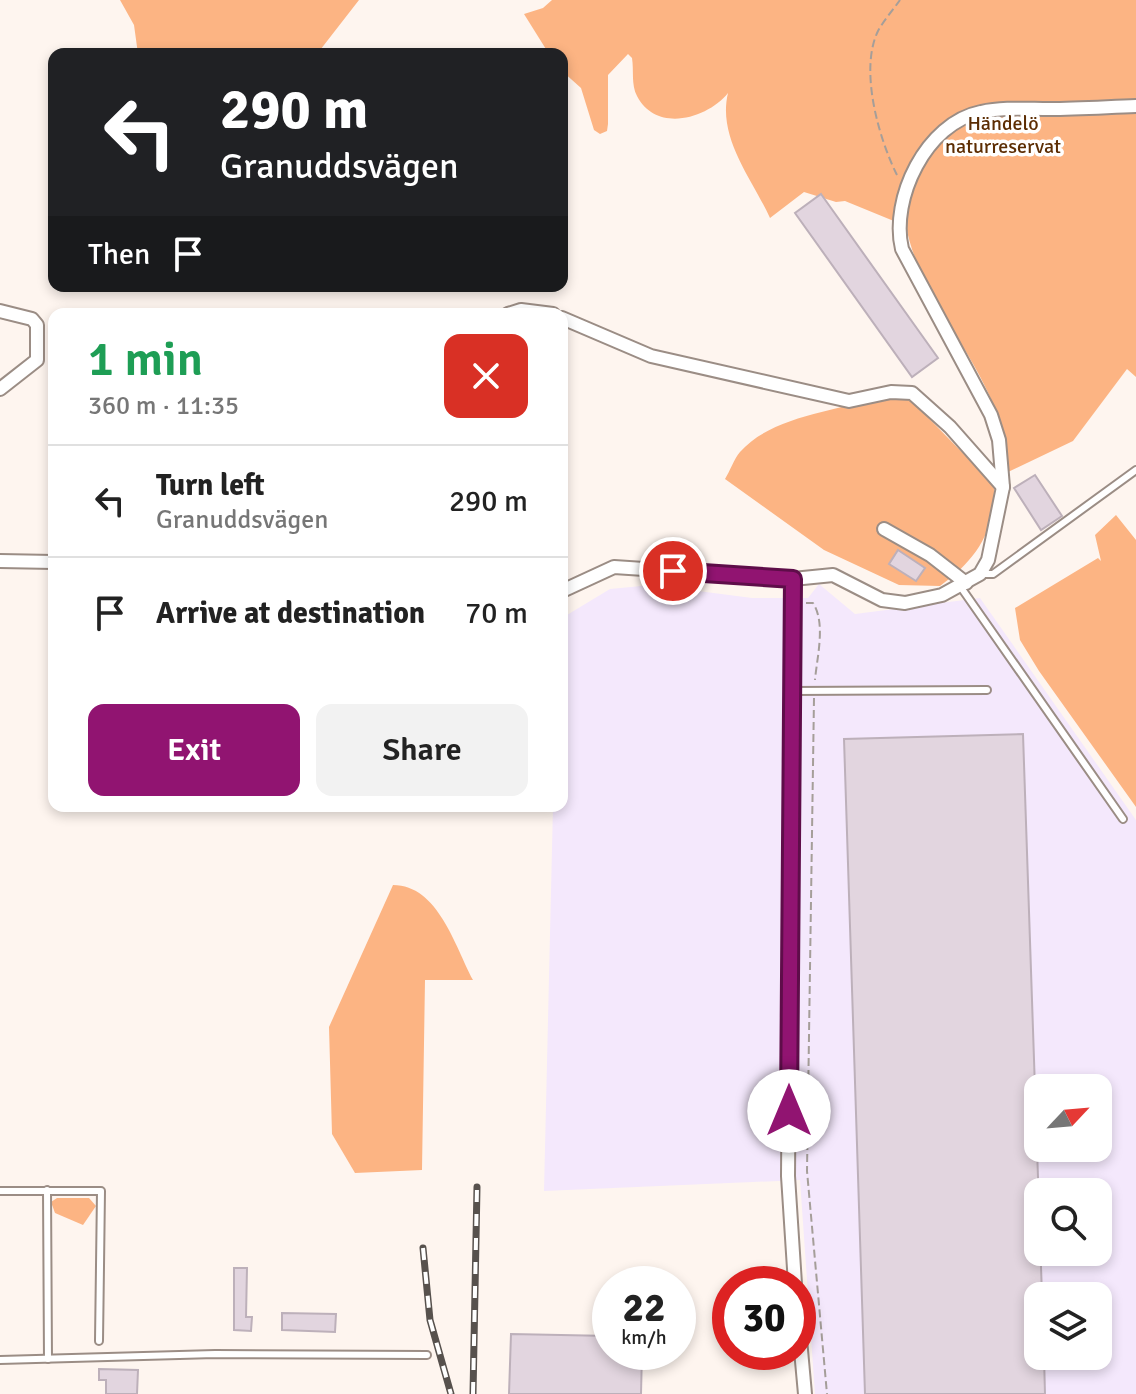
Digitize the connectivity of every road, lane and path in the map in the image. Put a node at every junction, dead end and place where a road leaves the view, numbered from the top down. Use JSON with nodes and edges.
{"nodes":[{"id":1,"x":900,"y":0,"type":"edge"},
{"id":2,"x":1136,"y":106,"type":"edge"},
{"id":3,"x":904,"y":191,"type":"junction"},
{"id":4,"x":0,"y":311,"type":"edge"},
{"id":5,"x":568,"y":321,"type":"edge"},
{"id":6,"x":0,"y":389,"type":"edge"},
{"id":7,"x":1136,"y":470,"type":"edge"},
{"id":8,"x":1003,"y":487,"type":"junction"},
{"id":9,"x":884,"y":529,"type":"dead end"},
{"id":10,"x":0,"y":561,"type":"edge"},
{"id":11,"x":48,"y":562,"type":"edge"},
{"id":12,"x":980,"y":574,"type":"junction"},
{"id":13,"x":793,"y":579,"type":"junction"},
{"id":14,"x":963,"y":584,"type":"junction"},
{"id":15,"x":568,"y":588,"type":"edge"},
{"id":16,"x":792,"y":603,"type":"junction"},
{"id":17,"x":987,"y":690,"type":"dead end"},
{"id":18,"x":792,"y":691,"type":"junction"},
{"id":19,"x":814,"y":693,"type":"junction"},
{"id":20,"x":1123,"y":819,"type":"dead end"},
{"id":21,"x":47,"y":1190,"type":"junction"},
{"id":22,"x":0,"y":1191,"type":"edge"},
{"id":23,"x":794,"y":1266,"type":"edge"},
{"id":24,"x":99,"y":1341,"type":"dead end"},
{"id":25,"x":427,"y":1355,"type":"dead end"},
{"id":26,"x":48,"y":1359,"type":"junction"},
{"id":27,"x":0,"y":1360,"type":"edge"},
{"id":28,"x":803,"y":1370,"type":"edge"},
{"id":29,"x":805,"y":1394,"type":"edge"},
{"id":30,"x":827,"y":1394,"type":"edge"}],
"edges":[{"from":1,"to":3,"type":"path"},
{"from":2,"to":3,"type":"street"},
{"from":3,"to":8,"type":"street"},
{"from":4,"to":6,"type":"street"},
{"from":5,"to":8,"type":"street"},
{"from":7,"to":12,"type":"lane"},
{"from":8,"to":12,"type":"street"},
{"from":9,"to":14,"type":"street"},
{"from":10,"to":11,"type":"street"},
{"from":12,"to":14,"type":"street"},
{"from":13,"to":14,"type":"street"},
{"from":13,"to":15,"type":"street"},
{"from":13,"to":16,"type":"street"},
{"from":14,"to":20,"type":"lane"},
{"from":16,"to":18,"type":"street"},
{"from":16,"to":19,"type":"path"},
{"from":17,"to":19,"type":"lane"},
{"from":18,"to":19,"type":"lane"},
{"from":18,"to":23,"type":"street"},
{"from":19,"to":30,"type":"path"},
{"from":21,"to":22,"type":"lane"},
{"from":21,"to":24,"type":"lane"},
{"from":21,"to":26,"type":"lane"},
{"from":25,"to":26,"type":"lane"},
{"from":26,"to":27,"type":"lane"},
{"from":28,"to":29,"type":"street"}]}
